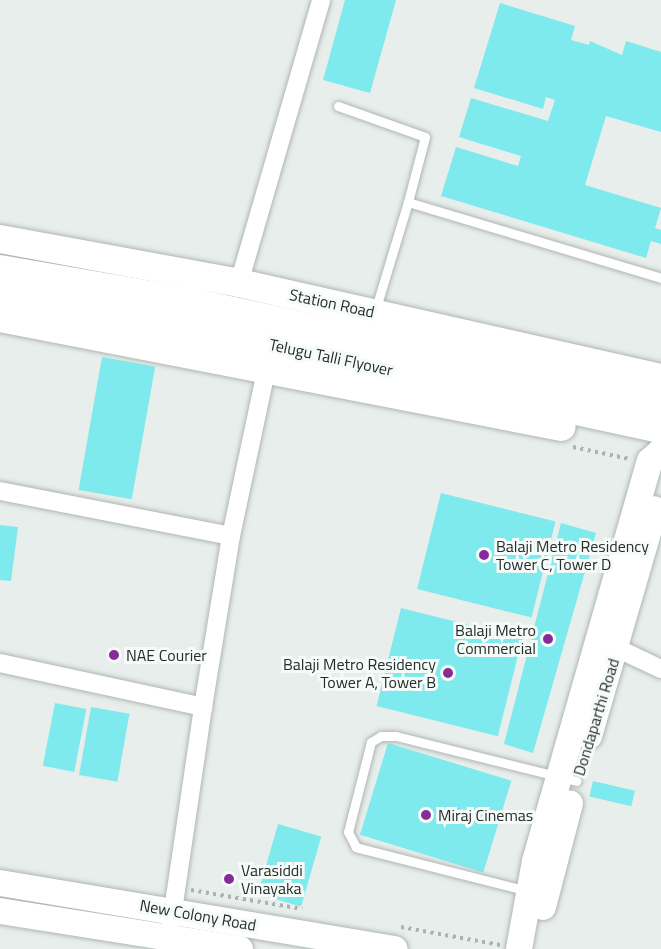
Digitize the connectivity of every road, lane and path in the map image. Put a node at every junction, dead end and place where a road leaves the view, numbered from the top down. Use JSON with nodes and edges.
{"nodes":[{"id":1,"x":321,"y":0,"type":"edge"},
{"id":2,"x":338,"y":106,"type":"dead end"},
{"id":3,"x":408,"y":202,"type":"junction"},
{"id":4,"x":0,"y":239,"type":"edge"},
{"id":5,"x":0,"y":269,"type":"edge"},
{"id":6,"x":661,"y":278,"type":"edge"},
{"id":7,"x":239,"y":283,"type":"junction"},
{"id":8,"x":0,"y":294,"type":"edge"},
{"id":9,"x":374,"y":312,"type":"junction"},
{"id":10,"x":0,"y":318,"type":"edge"},
{"id":11,"x":267,"y":366,"type":"junction"},
{"id":12,"x":661,"y":378,"type":"edge"},
{"id":13,"x":661,"y":403,"type":"edge"},
{"id":14,"x":661,"y":429,"type":"edge"},
{"id":15,"x":661,"y":446,"type":"edge"},
{"id":16,"x":661,"y":451,"type":"edge"},
{"id":17,"x":635,"y":460,"type":"dead end"},
{"id":18,"x":632,"y":470,"type":"dead end"},
{"id":19,"x":661,"y":486,"type":"edge"},
{"id":20,"x":0,"y":491,"type":"edge"},
{"id":21,"x":231,"y":536,"type":"junction"},
{"id":22,"x":608,"y":644,"type":"junction"},
{"id":23,"x":0,"y":663,"type":"edge"},
{"id":24,"x":661,"y":669,"type":"edge"},
{"id":25,"x":203,"y":707,"type":"junction"},
{"id":26,"x":568,"y":779,"type":"junction"},
{"id":27,"x":0,"y":884,"type":"edge"},
{"id":28,"x":537,"y":893,"type":"junction"},
{"id":29,"x":175,"y":899,"type":"junction"},
{"id":30,"x":311,"y":910,"type":"dead end"},
{"id":31,"x":0,"y":911,"type":"edge"},
{"id":32,"x":393,"y":937,"type":"edge"},
{"id":33,"x":168,"y":944,"type":"edge"},
{"id":34,"x":512,"y":947,"type":"edge"},
{"id":35,"x":240,"y":949,"type":"edge"},
{"id":36,"x":537,"y":949,"type":"edge"}],
"edges":[{"from":1,"to":7,"type":"street"},
{"from":2,"to":3,"type":"lane"},
{"from":3,"to":6,"type":"lane"},
{"from":3,"to":9,"type":"lane"},
{"from":4,"to":7,"type":"main road","name":"Station Road"},
{"from":5,"to":13,"type":"main road","name":"Telugu Talli Flyover"},
{"from":7,"to":9,"type":"main road","name":"Station Road"},
{"from":8,"to":14,"type":"main road","name":"Telugu Talli Flyover"},
{"from":9,"to":12,"type":"main road","name":"Station Road"},
{"from":10,"to":11,"type":"main road"},
{"from":11,"to":15,"type":"main road"},
{"from":11,"to":21,"type":"street"},
{"from":16,"to":22,"type":"main road"},
{"from":17,"to":18,"type":"path"},
{"from":19,"to":22,"type":"main road","name":"Dondaparthi Road"},
{"from":20,"to":21,"type":"street"},
{"from":21,"to":25,"type":"street"},
{"from":22,"to":24,"type":"street"},
{"from":22,"to":26,"type":"main road","name":"Dondaparthi Road"},
{"from":23,"to":25,"type":"street"},
{"from":25,"to":29,"type":"street"},
{"from":26,"to":28,"type":"main road","name":"Dondaparthi Road"},
{"from":26,"to":28,"type":"lane"},
{"from":27,"to":29,"type":"main road","name":"New Colony Road"},
{"from":28,"to":34,"type":"main road"},
{"from":28,"to":36,"type":"main road","name":"Dondaparthi Road"},
{"from":29,"to":30,"type":"path"},
{"from":29,"to":32,"type":"main road","name":"New Colony Road"},
{"from":29,"to":33,"type":"street"},
{"from":31,"to":33,"type":"main road","name":"New Colony Road"},
{"from":32,"to":34,"type":"path"},
{"from":33,"to":35,"type":"main road","name":"New Colony Road"}]}
